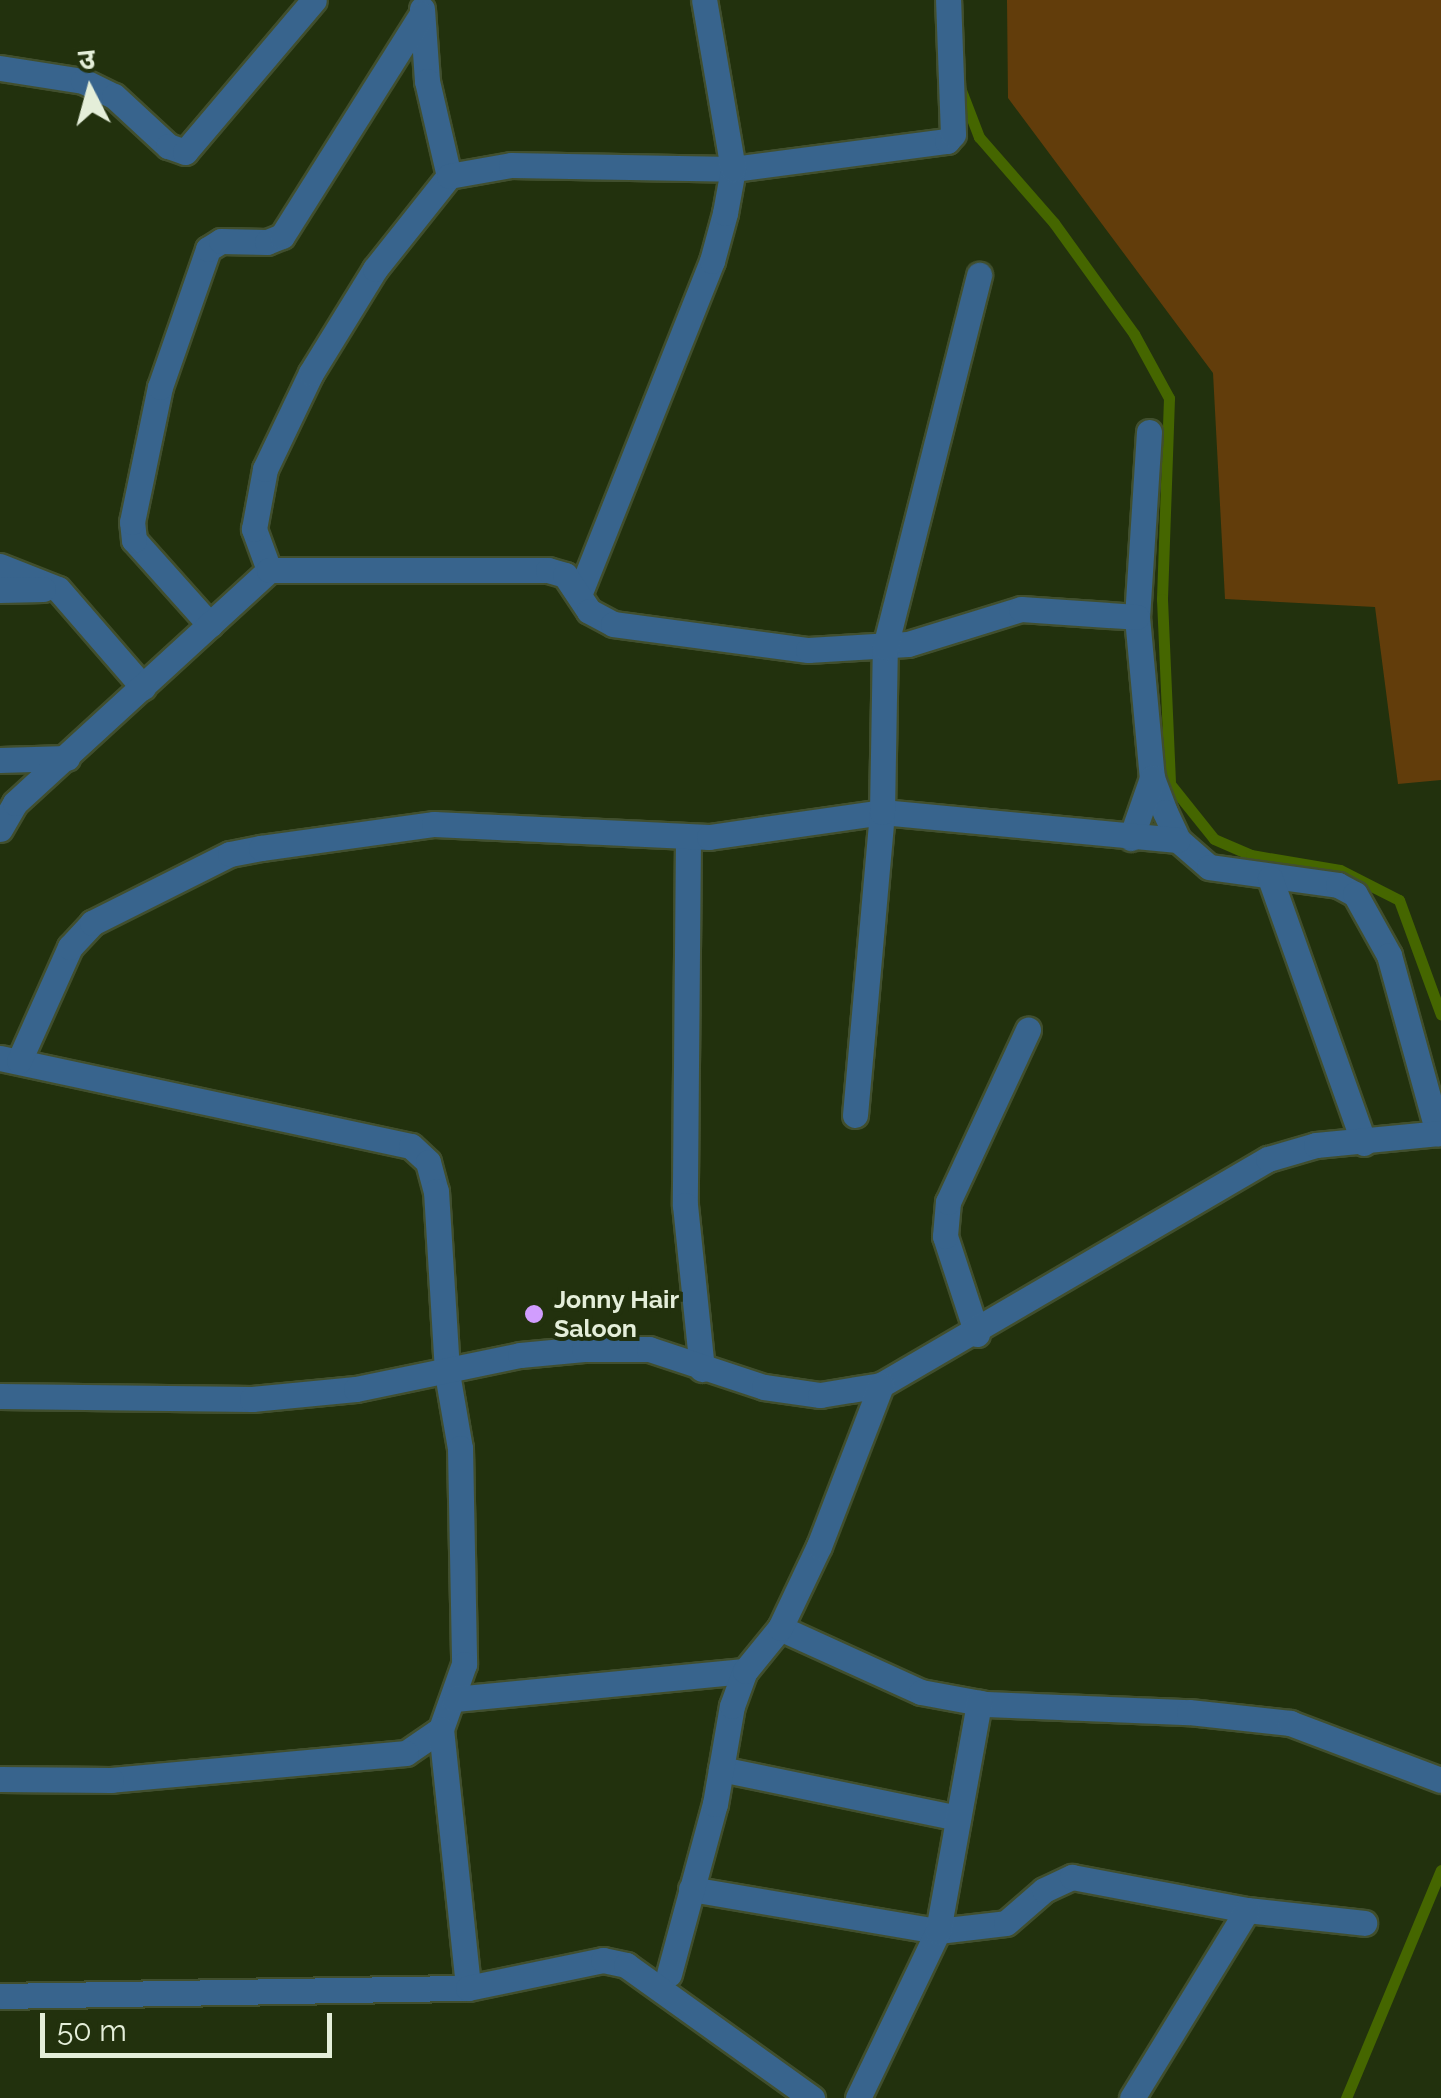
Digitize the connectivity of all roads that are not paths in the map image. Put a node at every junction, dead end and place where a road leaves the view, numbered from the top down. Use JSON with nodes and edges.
{"nodes":[{"id":1,"x":314,"y":0,"type":"edge"},
{"id":2,"x":704,"y":0,"type":"edge"},
{"id":3,"x":948,"y":0,"type":"edge"},
{"id":4,"x":421,"y":7,"type":"edge"},
{"id":5,"x":0,"y":68,"type":"edge"},
{"id":6,"x":733,"y":169,"type":"junction"},
{"id":7,"x":450,"y":176,"type":"junction"},
{"id":8,"x":979,"y":276,"type":"dead end"},
{"id":9,"x":1148,"y":432,"type":"dead end"},
{"id":10,"x":0,"y":566,"type":"edge"},
{"id":11,"x":269,"y":570,"type":"junction"},
{"id":12,"x":58,"y":589,"type":"junction"},
{"id":13,"x":0,"y":590,"type":"edge"},
{"id":14,"x":580,"y":595,"type":"junction"},
{"id":15,"x":1137,"y":617,"type":"junction"},
{"id":16,"x":210,"y":625,"type":"junction"},
{"id":17,"x":885,"y":647,"type":"junction"},
{"id":18,"x":143,"y":687,"type":"junction"},
{"id":19,"x":67,"y":758,"type":"junction"},
{"id":20,"x":0,"y":760,"type":"edge"},
{"id":21,"x":1152,"y":778,"type":"junction"},
{"id":22,"x":882,"y":812,"type":"junction"},
{"id":23,"x":0,"y":829,"type":"edge"},
{"id":24,"x":688,"y":838,"type":"junction"},
{"id":25,"x":1132,"y":838,"type":"junction"},
{"id":26,"x":1178,"y":840,"type":"junction"},
{"id":27,"x":1270,"y":878,"type":"junction"},
{"id":28,"x":1028,"y":1030,"type":"dead end"},
{"id":29,"x":10,"y":1059,"type":"edge"},
{"id":30,"x":856,"y":1115,"type":"dead end"},
{"id":31,"x":1439,"y":1133,"type":"edge"},
{"id":32,"x":1364,"y":1143,"type":"junction"},
{"id":33,"x":977,"y":1334,"type":"junction"},
{"id":34,"x":702,"y":1369,"type":"junction"},
{"id":35,"x":447,"y":1373,"type":"junction"},
{"id":36,"x":882,"y":1385,"type":"junction"},
{"id":37,"x":0,"y":1396,"type":"edge"},
{"id":38,"x":780,"y":1628,"type":"junction"},
{"id":39,"x":745,"y":1671,"type":"junction"},
{"id":40,"x":454,"y":1699,"type":"junction"},
{"id":41,"x":980,"y":1703,"type":"junction"},
{"id":42,"x":440,"y":1729,"type":"junction"},
{"id":43,"x":721,"y":1769,"type":"junction"},
{"id":44,"x":0,"y":1778,"type":"edge"},
{"id":45,"x":1441,"y":1780,"type":"edge"},
{"id":46,"x":958,"y":1818,"type":"junction"},
{"id":47,"x":691,"y":1890,"type":"junction"},
{"id":48,"x":1247,"y":1910,"type":"junction"},
{"id":49,"x":1364,"y":1922,"type":"dead end"},
{"id":50,"x":938,"y":1931,"type":"junction"},
{"id":51,"x":669,"y":1974,"type":"dead end"},
{"id":52,"x":468,"y":1988,"type":"junction"},
{"id":53,"x":0,"y":1996,"type":"edge"},
{"id":54,"x":812,"y":2098,"type":"edge"},
{"id":55,"x":858,"y":2098,"type":"edge"},
{"id":56,"x":1132,"y":2098,"type":"edge"}],
"edges":[{"from":1,"to":5,"type":"street"},
{"from":2,"to":6,"type":"street"},
{"from":3,"to":6,"type":"street"},
{"from":4,"to":7,"type":"street"},
{"from":4,"to":16,"type":"street"},
{"from":6,"to":7,"type":"street"},
{"from":6,"to":14,"type":"street"},
{"from":7,"to":11,"type":"street"},
{"from":8,"to":17,"type":"street"},
{"from":9,"to":15,"type":"street"},
{"from":10,"to":12,"type":"street"},
{"from":11,"to":14,"type":"street"},
{"from":11,"to":16,"type":"street"},
{"from":12,"to":13,"type":"street"},
{"from":12,"to":18,"type":"street"},
{"from":14,"to":17,"type":"street"},
{"from":15,"to":17,"type":"street"},
{"from":15,"to":21,"type":"street"},
{"from":16,"to":18,"type":"street"},
{"from":17,"to":22,"type":"street"},
{"from":18,"to":19,"type":"street"},
{"from":19,"to":20,"type":"street"},
{"from":19,"to":23,"type":"street"},
{"from":21,"to":25,"type":"street"},
{"from":21,"to":26,"type":"street"},
{"from":22,"to":24,"type":"street"},
{"from":22,"to":25,"type":"street"},
{"from":22,"to":30,"type":"street"},
{"from":24,"to":29,"type":"street"},
{"from":24,"to":34,"type":"street"},
{"from":25,"to":26,"type":"street"},
{"from":26,"to":27,"type":"street"},
{"from":27,"to":31,"type":"street"},
{"from":27,"to":32,"type":"street"},
{"from":28,"to":33,"type":"street"},
{"from":29,"to":35,"type":"street"},
{"from":31,"to":32,"type":"street"},
{"from":32,"to":33,"type":"street"},
{"from":33,"to":36,"type":"street"},
{"from":34,"to":35,"type":"street"},
{"from":34,"to":36,"type":"street"},
{"from":35,"to":37,"type":"street"},
{"from":35,"to":40,"type":"street"},
{"from":36,"to":38,"type":"street"},
{"from":38,"to":39,"type":"street"},
{"from":38,"to":41,"type":"street"},
{"from":39,"to":40,"type":"street"},
{"from":39,"to":43,"type":"street"},
{"from":40,"to":42,"type":"street"},
{"from":41,"to":45,"type":"street"},
{"from":41,"to":46,"type":"street"},
{"from":42,"to":44,"type":"street"},
{"from":42,"to":52,"type":"street"},
{"from":43,"to":46,"type":"street"},
{"from":43,"to":47,"type":"street"},
{"from":46,"to":50,"type":"street"},
{"from":47,"to":50,"type":"street"},
{"from":47,"to":51,"type":"street"},
{"from":48,"to":49,"type":"street"},
{"from":48,"to":50,"type":"street"},
{"from":48,"to":56,"type":"street"},
{"from":50,"to":55,"type":"street"},
{"from":52,"to":53,"type":"street"},
{"from":52,"to":54,"type":"street"}]}
